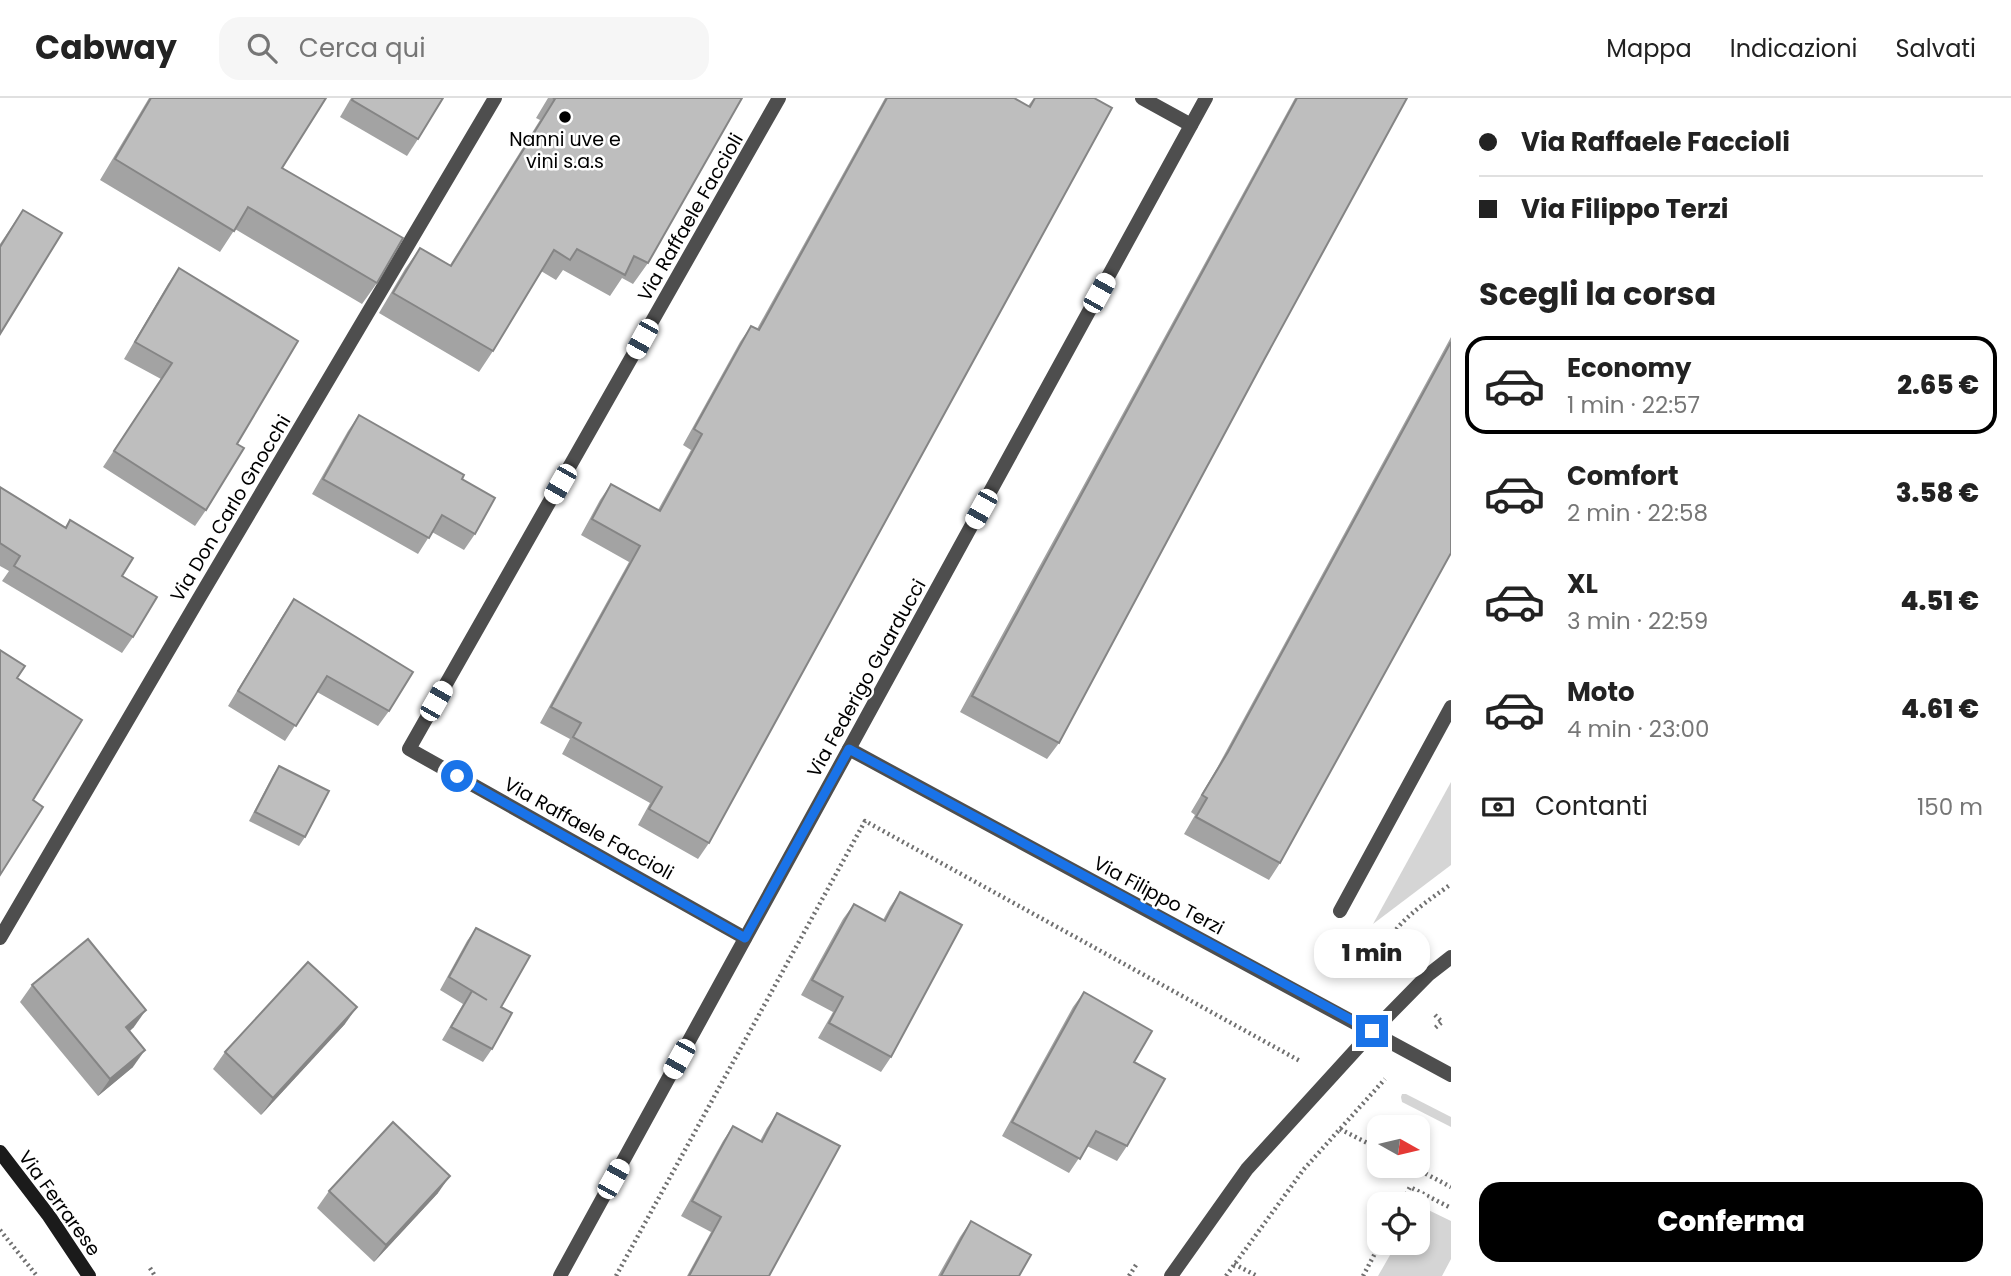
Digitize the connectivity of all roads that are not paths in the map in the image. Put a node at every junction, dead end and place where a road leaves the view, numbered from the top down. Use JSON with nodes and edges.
{"nodes":[{"id":1,"x":495,"y":98,"type":"edge"},
{"id":2,"x":779,"y":98,"type":"edge"},
{"id":3,"x":1142,"y":98,"type":"edge"},
{"id":4,"x":1206,"y":98,"type":"edge"},
{"id":5,"x":1191,"y":125,"type":"junction"},
{"id":6,"x":1451,"y":707,"type":"edge"},
{"id":7,"x":849,"y":749,"type":"junction"},
{"id":8,"x":1340,"y":911,"type":"dead end"},
{"id":9,"x":745,"y":938,"type":"junction"},
{"id":10,"x":0,"y":939,"type":"edge"},
{"id":11,"x":1451,"y":957,"type":"edge"},
{"id":12,"x":1372,"y":1031,"type":"junction"},
{"id":13,"x":1451,"y":1075,"type":"edge"},
{"id":14,"x":0,"y":1152,"type":"edge"},
{"id":15,"x":89,"y":1276,"type":"edge"},
{"id":16,"x":561,"y":1276,"type":"edge"},
{"id":17,"x":1171,"y":1276,"type":"edge"}],
"edges":[{"from":1,"to":10,"type":"street","name":"Via Don Carlo Gnocchi"},
{"from":2,"to":9,"type":"street","name":"Via Raffaele Faccioli"},
{"from":3,"to":5,"type":"street"},
{"from":4,"to":5,"type":"street","name":"Via Federigo Guarducci"},
{"from":5,"to":7,"type":"street","name":"Via Federigo Guarducci"},
{"from":6,"to":8,"type":"street"},
{"from":7,"to":9,"type":"street","name":"Via Federigo Guarducci"},
{"from":7,"to":12,"type":"street","name":"Via Filippo Terzi"},
{"from":9,"to":16,"type":"street","name":"Via Federigo Guarducci"},
{"from":11,"to":12,"type":"street"},
{"from":12,"to":13,"type":"street","name":"Via Filippo Terzi"},
{"from":12,"to":17,"type":"street"},
{"from":14,"to":15,"type":"main road","name":"Via Ferrarese"}]}
